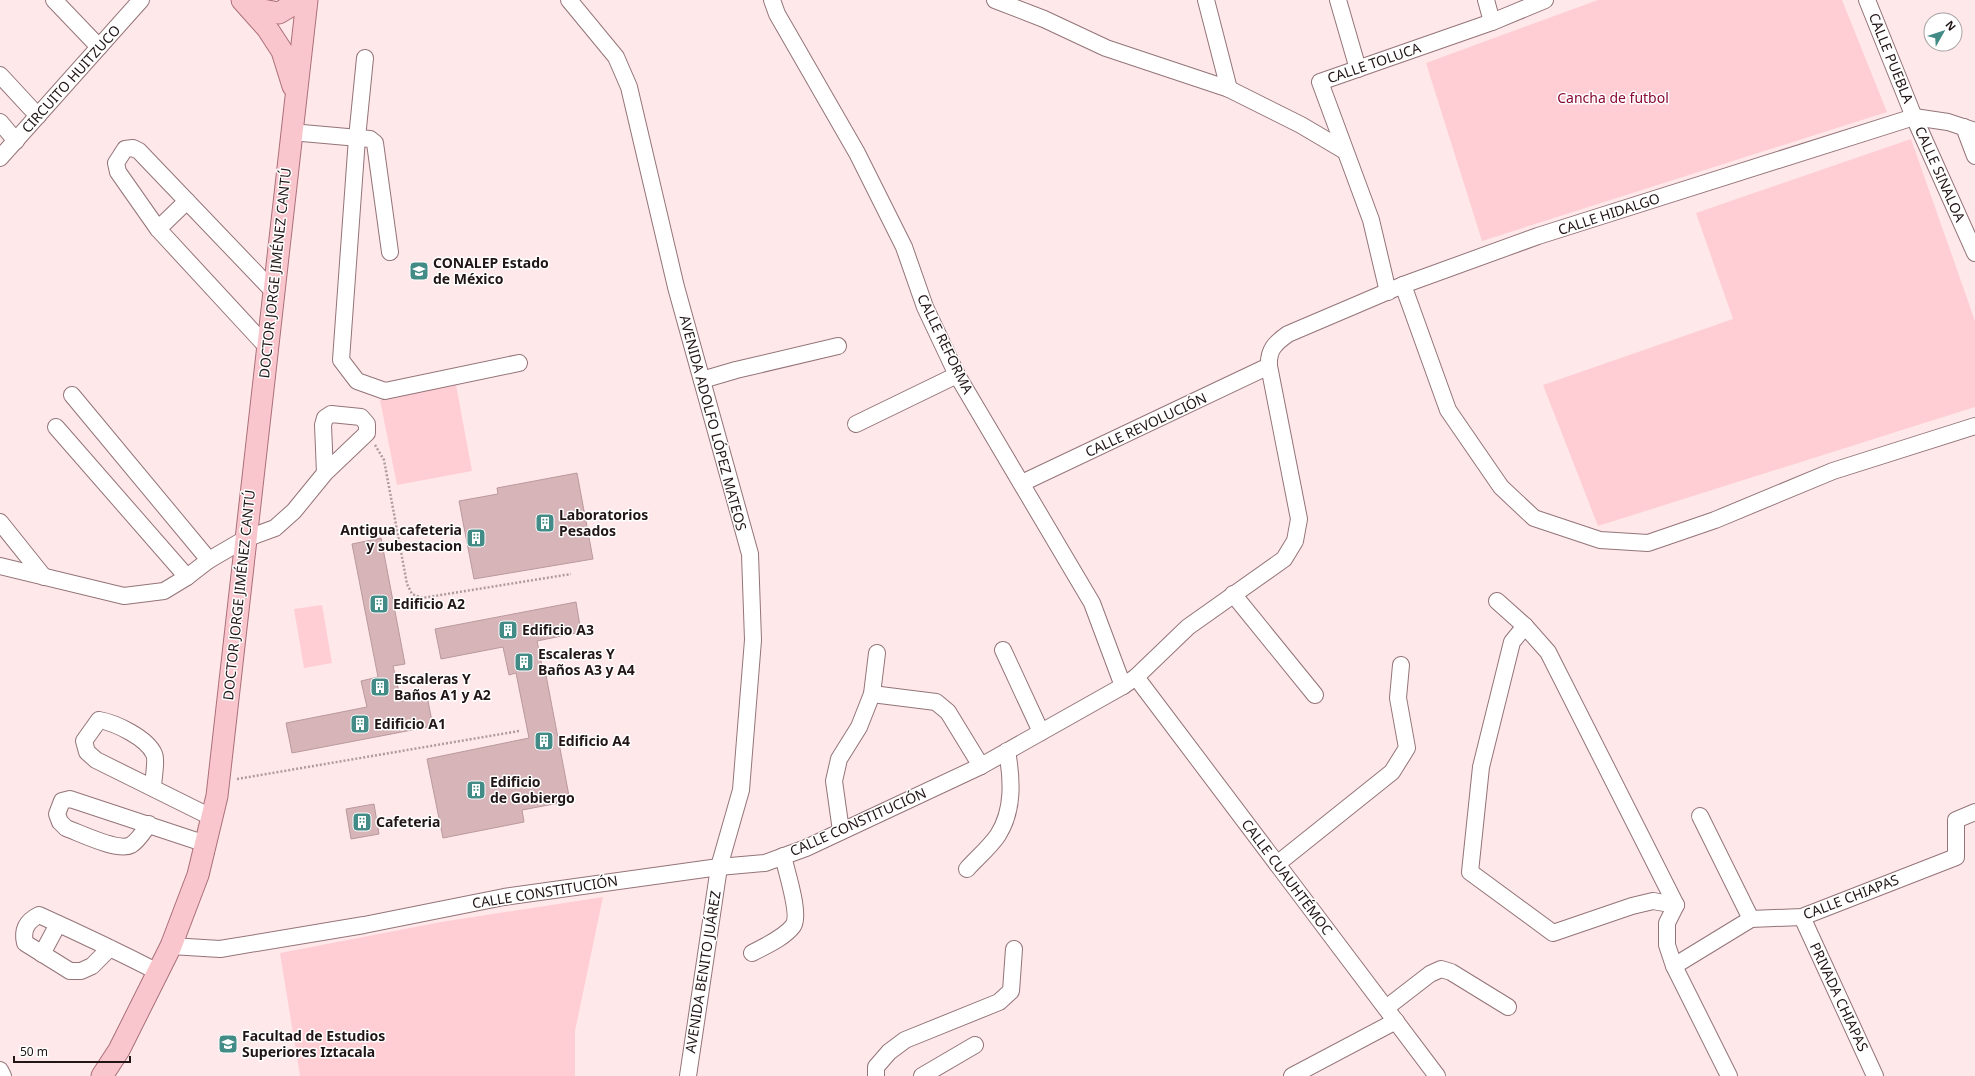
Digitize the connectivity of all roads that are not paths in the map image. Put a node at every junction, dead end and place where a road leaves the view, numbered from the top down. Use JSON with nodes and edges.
{"nodes":[{"id":1,"x":54,"y":0,"type":"edge"},
{"id":2,"x":141,"y":0,"type":"edge"},
{"id":3,"x":290,"y":0,"type":"edge"},
{"id":4,"x":306,"y":0,"type":"edge"},
{"id":5,"x":569,"y":0,"type":"edge"},
{"id":6,"x":772,"y":0,"type":"edge"},
{"id":7,"x":995,"y":0,"type":"edge"},
{"id":8,"x":1206,"y":0,"type":"edge"},
{"id":9,"x":1338,"y":0,"type":"edge"},
{"id":10,"x":1486,"y":0,"type":"edge"},
{"id":11,"x":1545,"y":0,"type":"edge"},
{"id":12,"x":1867,"y":0,"type":"edge"},
{"id":13,"x":244,"y":1,"type":"edge"},
{"id":14,"x":1492,"y":22,"type":"junction"},
{"id":15,"x":99,"y":48,"type":"junction"},
{"id":16,"x":365,"y":58,"type":"dead end"},
{"id":17,"x":1358,"y":69,"type":"junction"},
{"id":18,"x":0,"y":75,"type":"edge"},
{"id":19,"x":1229,"y":89,"type":"junction"},
{"id":20,"x":295,"y":92,"type":"junction"},
{"id":21,"x":38,"y":116,"type":"junction"},
{"id":22,"x":1914,"y":116,"type":"junction"},
{"id":23,"x":0,"y":122,"type":"edge"},
{"id":24,"x":1970,"y":129,"type":"edge"},
{"id":25,"x":291,"y":132,"type":"junction"},
{"id":26,"x":357,"y":138,"type":"junction"},
{"id":27,"x":16,"y":141,"type":"junction"},
{"id":28,"x":1345,"y":151,"type":"junction"},
{"id":29,"x":1975,"y":156,"type":"edge"},
{"id":30,"x":0,"y":158,"type":"edge"},
{"id":31,"x":188,"y":201,"type":"junction"},
{"id":32,"x":158,"y":229,"type":"junction"},
{"id":33,"x":390,"y":252,"type":"dead end"},
{"id":34,"x":1975,"y":253,"type":"edge"},
{"id":35,"x":1403,"y":286,"type":"junction"},
{"id":36,"x":273,"y":291,"type":"junction"},
{"id":37,"x":1388,"y":292,"type":"junction"},
{"id":38,"x":838,"y":346,"type":"dead end"},
{"id":39,"x":267,"y":347,"type":"junction"},
{"id":40,"x":520,"y":363,"type":"dead end"},
{"id":41,"x":1269,"y":366,"type":"junction"},
{"id":42,"x":958,"y":375,"type":"junction"},
{"id":43,"x":702,"y":380,"type":"junction"},
{"id":44,"x":72,"y":395,"type":"dead end"},
{"id":45,"x":856,"y":424,"type":"dead end"},
{"id":46,"x":1975,"y":426,"type":"edge"},
{"id":47,"x":56,"y":427,"type":"dead end"},
{"id":48,"x":325,"y":473,"type":"junction"},
{"id":49,"x":1022,"y":484,"type":"junction"},
{"id":50,"x":0,"y":522,"type":"edge"},
{"id":51,"x":245,"y":538,"type":"junction"},
{"id":52,"x":209,"y":560,"type":"junction"},
{"id":53,"x":0,"y":566,"type":"edge"},
{"id":54,"x":44,"y":577,"type":"junction"},
{"id":55,"x":187,"y":577,"type":"junction"},
{"id":56,"x":1233,"y":594,"type":"junction"},
{"id":57,"x":1497,"y":601,"type":"dead end"},
{"id":58,"x":1525,"y":626,"type":"junction"},
{"id":59,"x":1003,"y":650,"type":"dead end"},
{"id":60,"x":876,"y":653,"type":"dead end"},
{"id":61,"x":1401,"y":664,"type":"dead end"},
{"id":62,"x":1130,"y":681,"type":"junction"},
{"id":63,"x":872,"y":694,"type":"junction"},
{"id":64,"x":1315,"y":695,"type":"dead end"},
{"id":65,"x":1041,"y":732,"type":"junction"},
{"id":66,"x":1007,"y":751,"type":"junction"},
{"id":67,"x":981,"y":766,"type":"junction"},
{"id":68,"x":153,"y":788,"type":"junction"},
{"id":69,"x":1975,"y":812,"type":"edge"},
{"id":70,"x":1700,"y":816,"type":"dead end"},
{"id":71,"x":213,"y":818,"type":"junction"},
{"id":72,"x":149,"y":824,"type":"junction"},
{"id":73,"x":841,"y":831,"type":"junction"},
{"id":74,"x":206,"y":844,"type":"junction"},
{"id":75,"x":783,"y":856,"type":"junction"},
{"id":76,"x":1277,"y":864,"type":"junction"},
{"id":77,"x":719,"y":867,"type":"junction"},
{"id":78,"x":967,"y":869,"type":"dead end"},
{"id":79,"x":1676,"y":904,"type":"junction"},
{"id":80,"x":1802,"y":917,"type":"junction"},
{"id":81,"x":1751,"y":919,"type":"junction"},
{"id":82,"x":58,"y":924,"type":"junction"},
{"id":83,"x":171,"y":946,"type":"junction"},
{"id":84,"x":110,"y":948,"type":"junction"},
{"id":85,"x":1014,"y":949,"type":"dead end"},
{"id":86,"x":752,"y":953,"type":"dead end"},
{"id":87,"x":42,"y":954,"type":"junction"},
{"id":88,"x":1674,"y":966,"type":"junction"},
{"id":89,"x":158,"y":972,"type":"junction"},
{"id":90,"x":1508,"y":1008,"type":"dead end"},
{"id":91,"x":1391,"y":1015,"type":"junction"},
{"id":92,"x":975,"y":1045,"type":"dead end"},
{"id":93,"x":0,"y":1070,"type":"edge"},
{"id":94,"x":3,"y":1076,"type":"edge"},
{"id":95,"x":102,"y":1076,"type":"edge"},
{"id":96,"x":688,"y":1076,"type":"edge"},
{"id":97,"x":876,"y":1076,"type":"edge"},
{"id":98,"x":922,"y":1076,"type":"edge"},
{"id":99,"x":1292,"y":1076,"type":"edge"},
{"id":100,"x":1437,"y":1076,"type":"edge"},
{"id":101,"x":1729,"y":1076,"type":"edge"},
{"id":102,"x":1875,"y":1076,"type":"edge"}],
"edges":[{"from":1,"to":15,"type":"street"},
{"from":2,"to":15,"type":"street","name":"CIRCUITO HUITZUCO"},
{"from":3,"to":13,"type":"main road"},
{"from":4,"to":20,"type":"main road","name":"DOCTOR JORGE JIMÉNEZ CANTÚ"},
{"from":5,"to":43,"type":"street","name":"AVENIDA ADOLFO LÓPEZ MATEOS"},
{"from":6,"to":42,"type":"street","name":"CALLE REFORMA"},
{"from":7,"to":19,"type":"street"},
{"from":8,"to":19,"type":"street"},
{"from":9,"to":17,"type":"street"},
{"from":10,"to":14,"type":"street"},
{"from":11,"to":14,"type":"street","name":"CALLE TOLUCA"},
{"from":12,"to":22,"type":"street","name":"CALLE PUEBLA"},
{"from":13,"to":20,"type":"main road"},
{"from":14,"to":17,"type":"street","name":"CALLE TOLUCA"},
{"from":15,"to":21,"type":"street","name":"CIRCUITO HUITZUCO"},
{"from":16,"to":26,"type":"street"},
{"from":17,"to":28,"type":"street","name":"CALLE TOLUCA"},
{"from":18,"to":21,"type":"street"},
{"from":19,"to":28,"type":"street"},
{"from":20,"to":25,"type":"main road","name":"DOCTOR JORGE JIMÉNEZ CANTÚ"},
{"from":21,"to":27,"type":"street","name":"CIRCUITO HUITZUCO"},
{"from":22,"to":24,"type":"street","name":"CALLE HIDALGO"},
{"from":22,"to":34,"type":"street","name":"CALLE SINALOA"},
{"from":22,"to":35,"type":"street","name":"CALLE HIDALGO"},
{"from":23,"to":27,"type":"street"},
{"from":24,"to":29,"type":"street"},
{"from":25,"to":26,"type":"street"},
{"from":25,"to":36,"type":"main road","name":"DOCTOR JORGE JIMÉNEZ CANTÚ"},
{"from":26,"to":33,"type":"street"},
{"from":26,"to":40,"type":"street"},
{"from":27,"to":30,"type":"street","name":"CIRCUITO HUITZUCO"},
{"from":28,"to":37,"type":"street","name":"CALLE TOLUCA"},
{"from":31,"to":32,"type":"street"},
{"from":31,"to":32,"type":"street"},
{"from":31,"to":36,"type":"street"},
{"from":32,"to":39,"type":"street"},
{"from":35,"to":37,"type":"street","name":"CALLE HIDALGO"},
{"from":35,"to":46,"type":"street"},
{"from":36,"to":39,"type":"main road","name":"DOCTOR JORGE JIMÉNEZ CANTÚ"},
{"from":37,"to":41,"type":"street","name":"CALLE HIDALGO"},
{"from":38,"to":43,"type":"street"},
{"from":39,"to":51,"type":"main road","name":"DOCTOR JORGE JIMÉNEZ CANTÚ"},
{"from":41,"to":49,"type":"street","name":"CALLE REVOLUCIÓN"},
{"from":41,"to":56,"type":"street","name":"CALLE CONSTITUCIÓN"},
{"from":42,"to":45,"type":"street"},
{"from":42,"to":49,"type":"street","name":"CALLE REFORMA"},
{"from":43,"to":77,"type":"street","name":"AVENIDA ADOLFO LÓPEZ MATEOS"},
{"from":44,"to":52,"type":"street"},
{"from":47,"to":55,"type":"street"},
{"from":48,"to":48,"type":"street"},
{"from":48,"to":51,"type":"street"},
{"from":49,"to":62,"type":"street","name":"CALLE REFORMA"},
{"from":50,"to":54,"type":"street"},
{"from":51,"to":52,"type":"street"},
{"from":51,"to":71,"type":"main road","name":"DOCTOR JORGE JIMÉNEZ CANTÚ"},
{"from":52,"to":55,"type":"street"},
{"from":53,"to":54,"type":"street"},
{"from":54,"to":55,"type":"street"},
{"from":56,"to":62,"type":"street","name":"CALLE CONSTITUCIÓN"},
{"from":56,"to":64,"type":"street"},
{"from":57,"to":58,"type":"street"},
{"from":58,"to":79,"type":"street"},
{"from":58,"to":79,"type":"street"},
{"from":59,"to":65,"type":"street"},
{"from":60,"to":63,"type":"street"},
{"from":61,"to":76,"type":"street"},
{"from":62,"to":65,"type":"street","name":"CALLE CONSTITUCIÓN"},
{"from":62,"to":76,"type":"street","name":"CALLE CUAUHTÉMOC"},
{"from":63,"to":67,"type":"street"},
{"from":63,"to":73,"type":"street"},
{"from":65,"to":66,"type":"street","name":"CALLE CONSTITUCIÓN"},
{"from":66,"to":67,"type":"street","name":"CALLE CONSTITUCIÓN"},
{"from":66,"to":78,"type":"street"},
{"from":67,"to":73,"type":"street","name":"CALLE CONSTITUCIÓN"},
{"from":68,"to":68,"type":"street"},
{"from":68,"to":71,"type":"street"},
{"from":69,"to":80,"type":"street","name":"CALLE CHIAPAS"},
{"from":70,"to":81,"type":"street"},
{"from":71,"to":74,"type":"main road","name":"DOCTOR JORGE JIMÉNEZ CANTÚ"},
{"from":72,"to":72,"type":"street"},
{"from":72,"to":74,"type":"street"},
{"from":73,"to":75,"type":"street","name":"CALLE CONSTITUCIÓN"},
{"from":74,"to":83,"type":"main road","name":"DOCTOR JORGE JIMÉNEZ CANTÚ"},
{"from":75,"to":77,"type":"street","name":"CALLE CONSTITUCIÓN"},
{"from":75,"to":86,"type":"street"},
{"from":76,"to":91,"type":"street","name":"CALLE CUAUHTÉMOC"},
{"from":77,"to":83,"type":"street","name":"CALLE CONSTITUCIÓN"},
{"from":77,"to":96,"type":"street","name":"AVENIDA BENITO JUÁREZ"},
{"from":79,"to":88,"type":"street"},
{"from":80,"to":81,"type":"street","name":"CALLE CHIAPAS"},
{"from":80,"to":102,"type":"street","name":"PRIVADA CHIAPAS"},
{"from":81,"to":88,"type":"street","name":"CALLE CHIAPAS"},
{"from":82,"to":84,"type":"street"},
{"from":82,"to":87,"type":"street"},
{"from":82,"to":87,"type":"street"},
{"from":83,"to":89,"type":"main road","name":"DOCTOR JORGE JIMÉNEZ CANTÚ"},
{"from":84,"to":87,"type":"street"},
{"from":84,"to":89,"type":"street"},
{"from":85,"to":97,"type":"street"},
{"from":88,"to":101,"type":"street"},
{"from":89,"to":95,"type":"main road","name":"DOCTOR JORGE JIMÉNEZ CANTÚ"},
{"from":90,"to":91,"type":"street"},
{"from":91,"to":99,"type":"street"},
{"from":91,"to":100,"type":"street","name":"CALLE CUAUHTÉMOC"},
{"from":92,"to":98,"type":"street"},
{"from":93,"to":94,"type":"street"}]}
